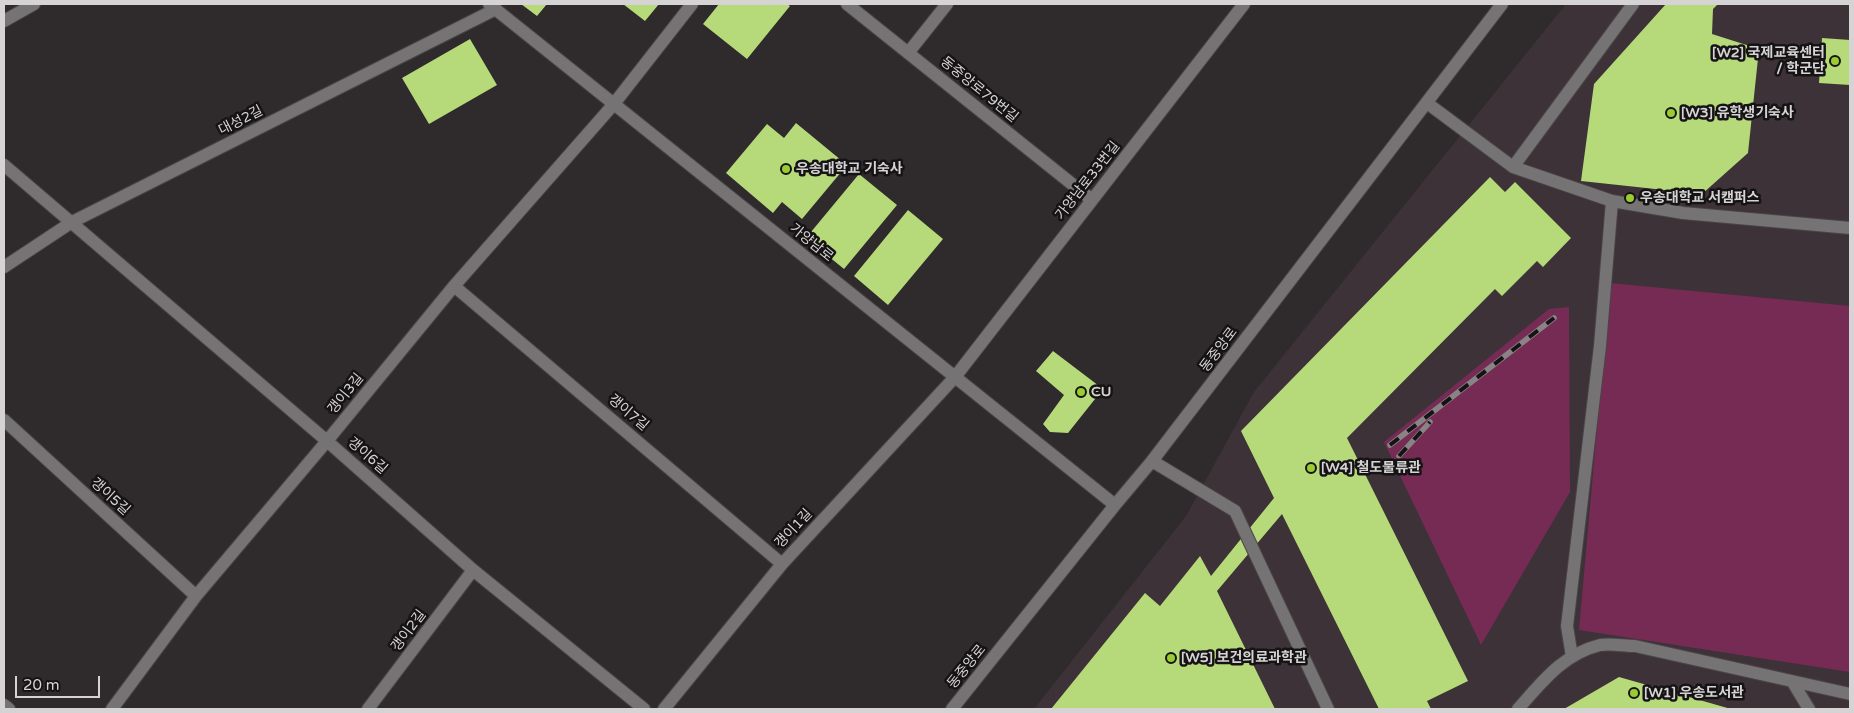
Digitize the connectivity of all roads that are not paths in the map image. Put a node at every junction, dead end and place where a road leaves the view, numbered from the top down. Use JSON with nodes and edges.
{"nodes":[{"id":1,"x":34,"y":4,"type":"edge"},
{"id":2,"x":692,"y":4,"type":"edge"},
{"id":3,"x":846,"y":4,"type":"edge"},
{"id":4,"x":948,"y":4,"type":"edge"},
{"id":5,"x":1244,"y":4,"type":"edge"},
{"id":6,"x":1502,"y":4,"type":"edge"},
{"id":7,"x":1633,"y":4,"type":"edge"},
{"id":8,"x":492,"y":7,"type":"edge"},
{"id":9,"x":4,"y":20,"type":"edge"},
{"id":10,"x":908,"y":53,"type":"junction"},
{"id":11,"x":1427,"y":103,"type":"junction"},
{"id":12,"x":613,"y":105,"type":"junction"},
{"id":13,"x":4,"y":165,"type":"edge"},
{"id":14,"x":1513,"y":167,"type":"junction"},
{"id":15,"x":1092,"y":200,"type":"junction"},
{"id":16,"x":1612,"y":201,"type":"junction"},
{"id":17,"x":72,"y":222,"type":"junction"},
{"id":18,"x":1850,"y":228,"type":"edge"},
{"id":19,"x":4,"y":267,"type":"edge"},
{"id":20,"x":454,"y":286,"type":"junction"},
{"id":21,"x":955,"y":377,"type":"junction"},
{"id":22,"x":4,"y":420,"type":"edge"},
{"id":23,"x":327,"y":441,"type":"junction"},
{"id":24,"x":1152,"y":461,"type":"junction"},
{"id":25,"x":1115,"y":505,"type":"junction"},
{"id":26,"x":782,"y":564,"type":"junction"},
{"id":27,"x":473,"y":570,"type":"junction"},
{"id":28,"x":196,"y":596,"type":"junction"},
{"id":29,"x":1572,"y":657,"type":"junction"},
{"id":30,"x":1792,"y":681,"type":"junction"},
{"id":31,"x":1850,"y":694,"type":"edge"},
{"id":32,"x":4,"y":704,"type":"edge"},
{"id":33,"x":9,"y":709,"type":"edge"},
{"id":34,"x":112,"y":709,"type":"edge"},
{"id":35,"x":368,"y":709,"type":"edge"},
{"id":36,"x":644,"y":709,"type":"edge"},
{"id":37,"x":664,"y":709,"type":"edge"},
{"id":38,"x":952,"y":709,"type":"edge"},
{"id":39,"x":1328,"y":709,"type":"edge"},
{"id":40,"x":1518,"y":709,"type":"edge"},
{"id":41,"x":1808,"y":709,"type":"edge"}],
"edges":[{"from":1,"to":9,"type":"street"},
{"from":2,"to":12,"type":"street","name":"갱이3길"},
{"from":3,"to":10,"type":"street","name":"동중앙로79번길"},
{"from":4,"to":10,"type":"street"},
{"from":5,"to":15,"type":"street","name":"가양남로33번길"},
{"from":6,"to":11,"type":"street","name":"동중앙로"},
{"from":7,"to":14,"type":"street"},
{"from":8,"to":12,"type":"street","name":"가양남로"},
{"from":8,"to":17,"type":"street","name":"대성2길"},
{"from":10,"to":15,"type":"street","name":"동중앙로79번길"},
{"from":11,"to":14,"type":"street"},
{"from":11,"to":24,"type":"street","name":"동중앙로"},
{"from":12,"to":20,"type":"street","name":"갱이3길"},
{"from":12,"to":21,"type":"street","name":"가양남로"},
{"from":13,"to":17,"type":"street","name":"갱이6길"},
{"from":14,"to":16,"type":"street"},
{"from":15,"to":21,"type":"street","name":"가양남로33번길"},
{"from":16,"to":18,"type":"street"},
{"from":16,"to":29,"type":"street"},
{"from":17,"to":19,"type":"street","name":"대성2길"},
{"from":17,"to":23,"type":"street","name":"갱이6길"},
{"from":20,"to":23,"type":"street","name":"갱이3길"},
{"from":20,"to":26,"type":"street","name":"갱이7길"},
{"from":21,"to":25,"type":"street","name":"가양남로"},
{"from":21,"to":26,"type":"street","name":"갱이1길"},
{"from":22,"to":28,"type":"street","name":"갱이5길"},
{"from":23,"to":27,"type":"street","name":"갱이6길"},
{"from":23,"to":28,"type":"street","name":"갱이3길"},
{"from":24,"to":25,"type":"street","name":"동중앙로"},
{"from":24,"to":39,"type":"street"},
{"from":25,"to":38,"type":"street","name":"동중앙로"},
{"from":26,"to":37,"type":"street","name":"갱이1길"},
{"from":27,"to":35,"type":"street","name":"갱이2길"},
{"from":27,"to":36,"type":"street","name":"갱이6길"},
{"from":28,"to":34,"type":"street","name":"갱이3길"},
{"from":29,"to":30,"type":"street"},
{"from":29,"to":40,"type":"street"},
{"from":30,"to":31,"type":"street"},
{"from":30,"to":41,"type":"street"},
{"from":32,"to":33,"type":"street"}]}
